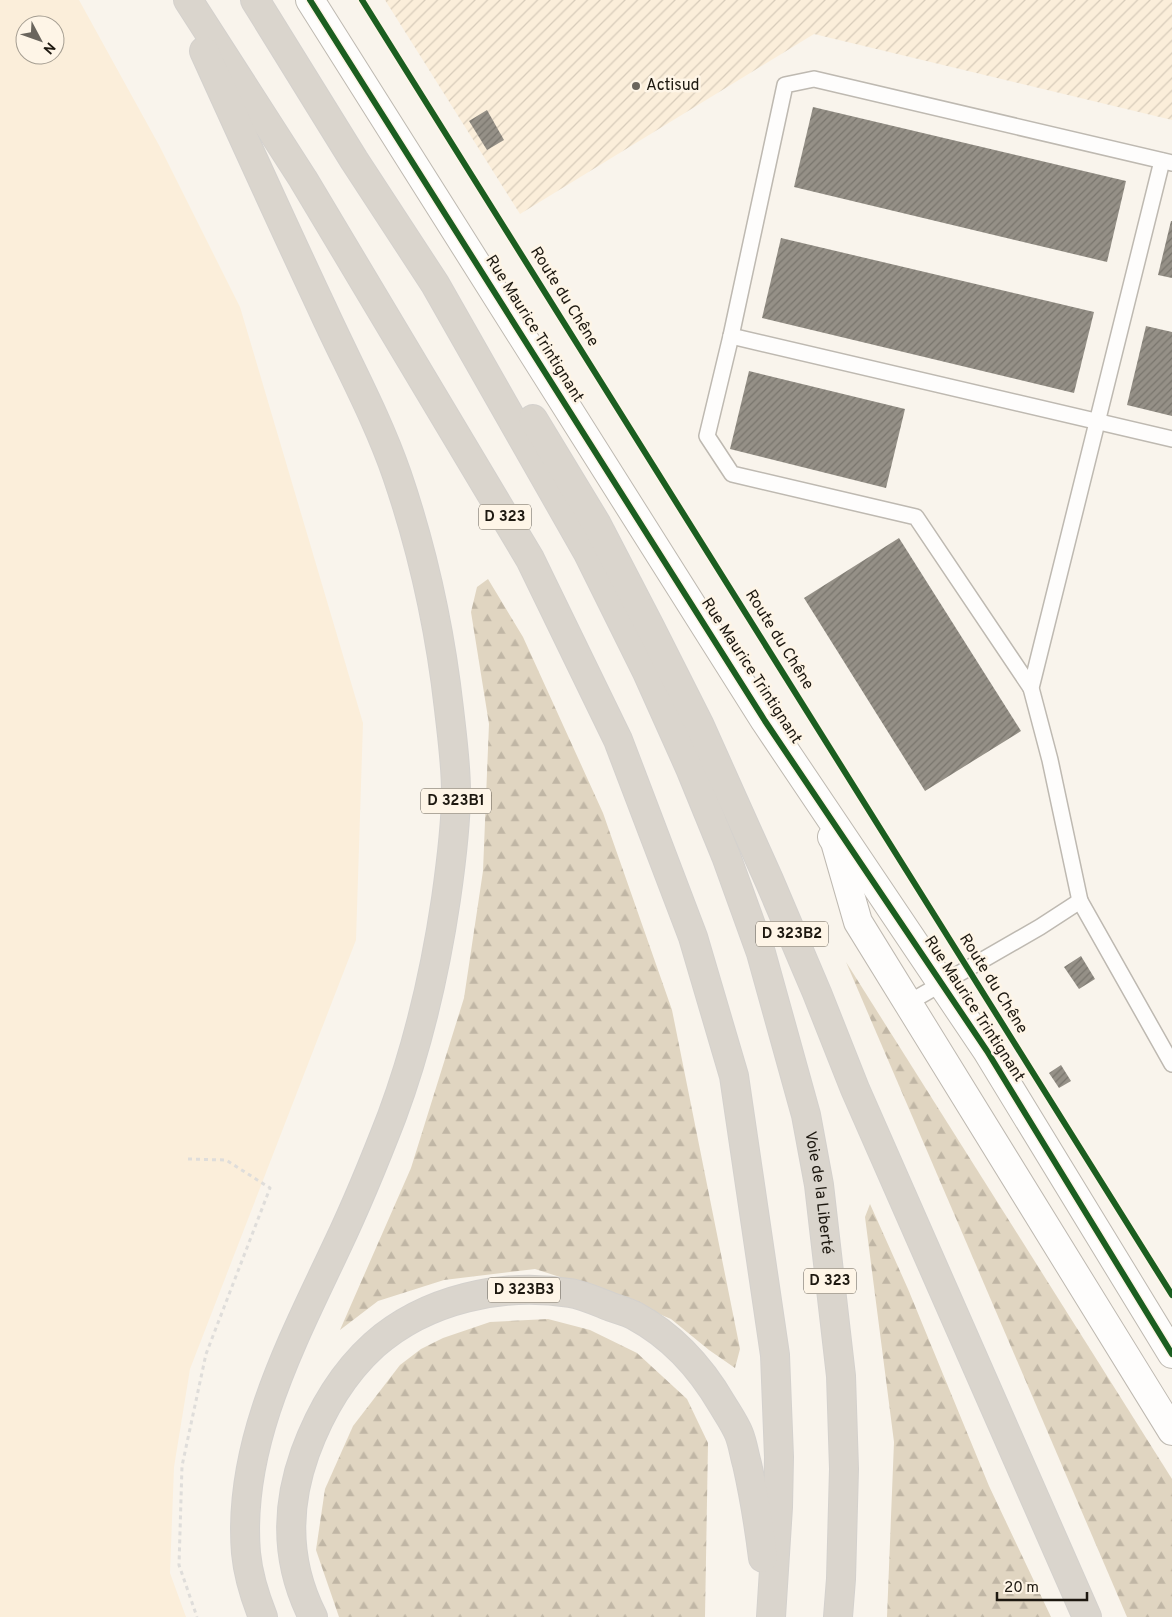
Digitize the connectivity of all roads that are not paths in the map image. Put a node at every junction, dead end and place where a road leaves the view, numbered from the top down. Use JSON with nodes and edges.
{"nodes":[{"id":1,"x":181,"y":0,"type":"edge"},
{"id":2,"x":188,"y":0,"type":"edge"},
{"id":3,"x":255,"y":0,"type":"edge"},
{"id":4,"x":310,"y":0,"type":"edge"},
{"id":5,"x":1167,"y":162,"type":"edge"},
{"id":6,"x":435,"y":284,"type":"junction"},
{"id":7,"x":731,"y":336,"type":"junction"},
{"id":8,"x":1097,"y":422,"type":"junction"},
{"id":9,"x":1172,"y":439,"type":"edge"},
{"id":10,"x":1032,"y":688,"type":"junction"},
{"id":11,"x":765,"y":721,"type":"junction"},
{"id":12,"x":1080,"y":901,"type":"junction"},
{"id":13,"x":941,"y":983,"type":"junction"},
{"id":14,"x":908,"y":1002,"type":"junction"},
{"id":15,"x":1172,"y":1064,"type":"edge"},
{"id":16,"x":1172,"y":1354,"type":"edge"},
{"id":17,"x":1172,"y":1431,"type":"edge"},
{"id":18,"x":263,"y":1617,"type":"edge"},
{"id":19,"x":312,"y":1617,"type":"edge"},
{"id":20,"x":771,"y":1617,"type":"edge"},
{"id":21,"x":838,"y":1617,"type":"edge"},
{"id":22,"x":1087,"y":1617,"type":"edge"}],
"edges":[{"from":1,"to":18,"type":"highway","number":"D 323B1"},
{"from":2,"to":20,"type":"highway","number":"D 323"},
{"from":3,"to":6,"type":"highway","number":"D 323"},
{"from":4,"to":11,"type":"street","name":"Rue Maurice Trintignant"},
{"from":5,"to":7,"type":"lane"},
{"from":5,"to":8,"type":"lane"},
{"from":6,"to":21,"type":"highway","name":"Voie de la Liberté","number":"D 323"},
{"from":6,"to":22,"type":"highway","number":"D 323B2"},
{"from":7,"to":8,"type":"lane"},
{"from":7,"to":10,"type":"lane"},
{"from":8,"to":9,"type":"lane"},
{"from":8,"to":10,"type":"lane"},
{"from":10,"to":12,"type":"lane"},
{"from":11,"to":13,"type":"street","name":"Rue Maurice Trintignant"},
{"from":11,"to":14,"type":"street","name":"Rue Maurice Trintignant"},
{"from":12,"to":13,"type":"lane"},
{"from":12,"to":15,"type":"lane"},
{"from":13,"to":14,"type":"lane"},
{"from":13,"to":16,"type":"street","name":"Rue Maurice Trintignant"},
{"from":14,"to":17,"type":"street","name":"Rue Maurice Trintignant"},
{"from":19,"to":20,"type":"highway","number":"D 323B3"}]}
